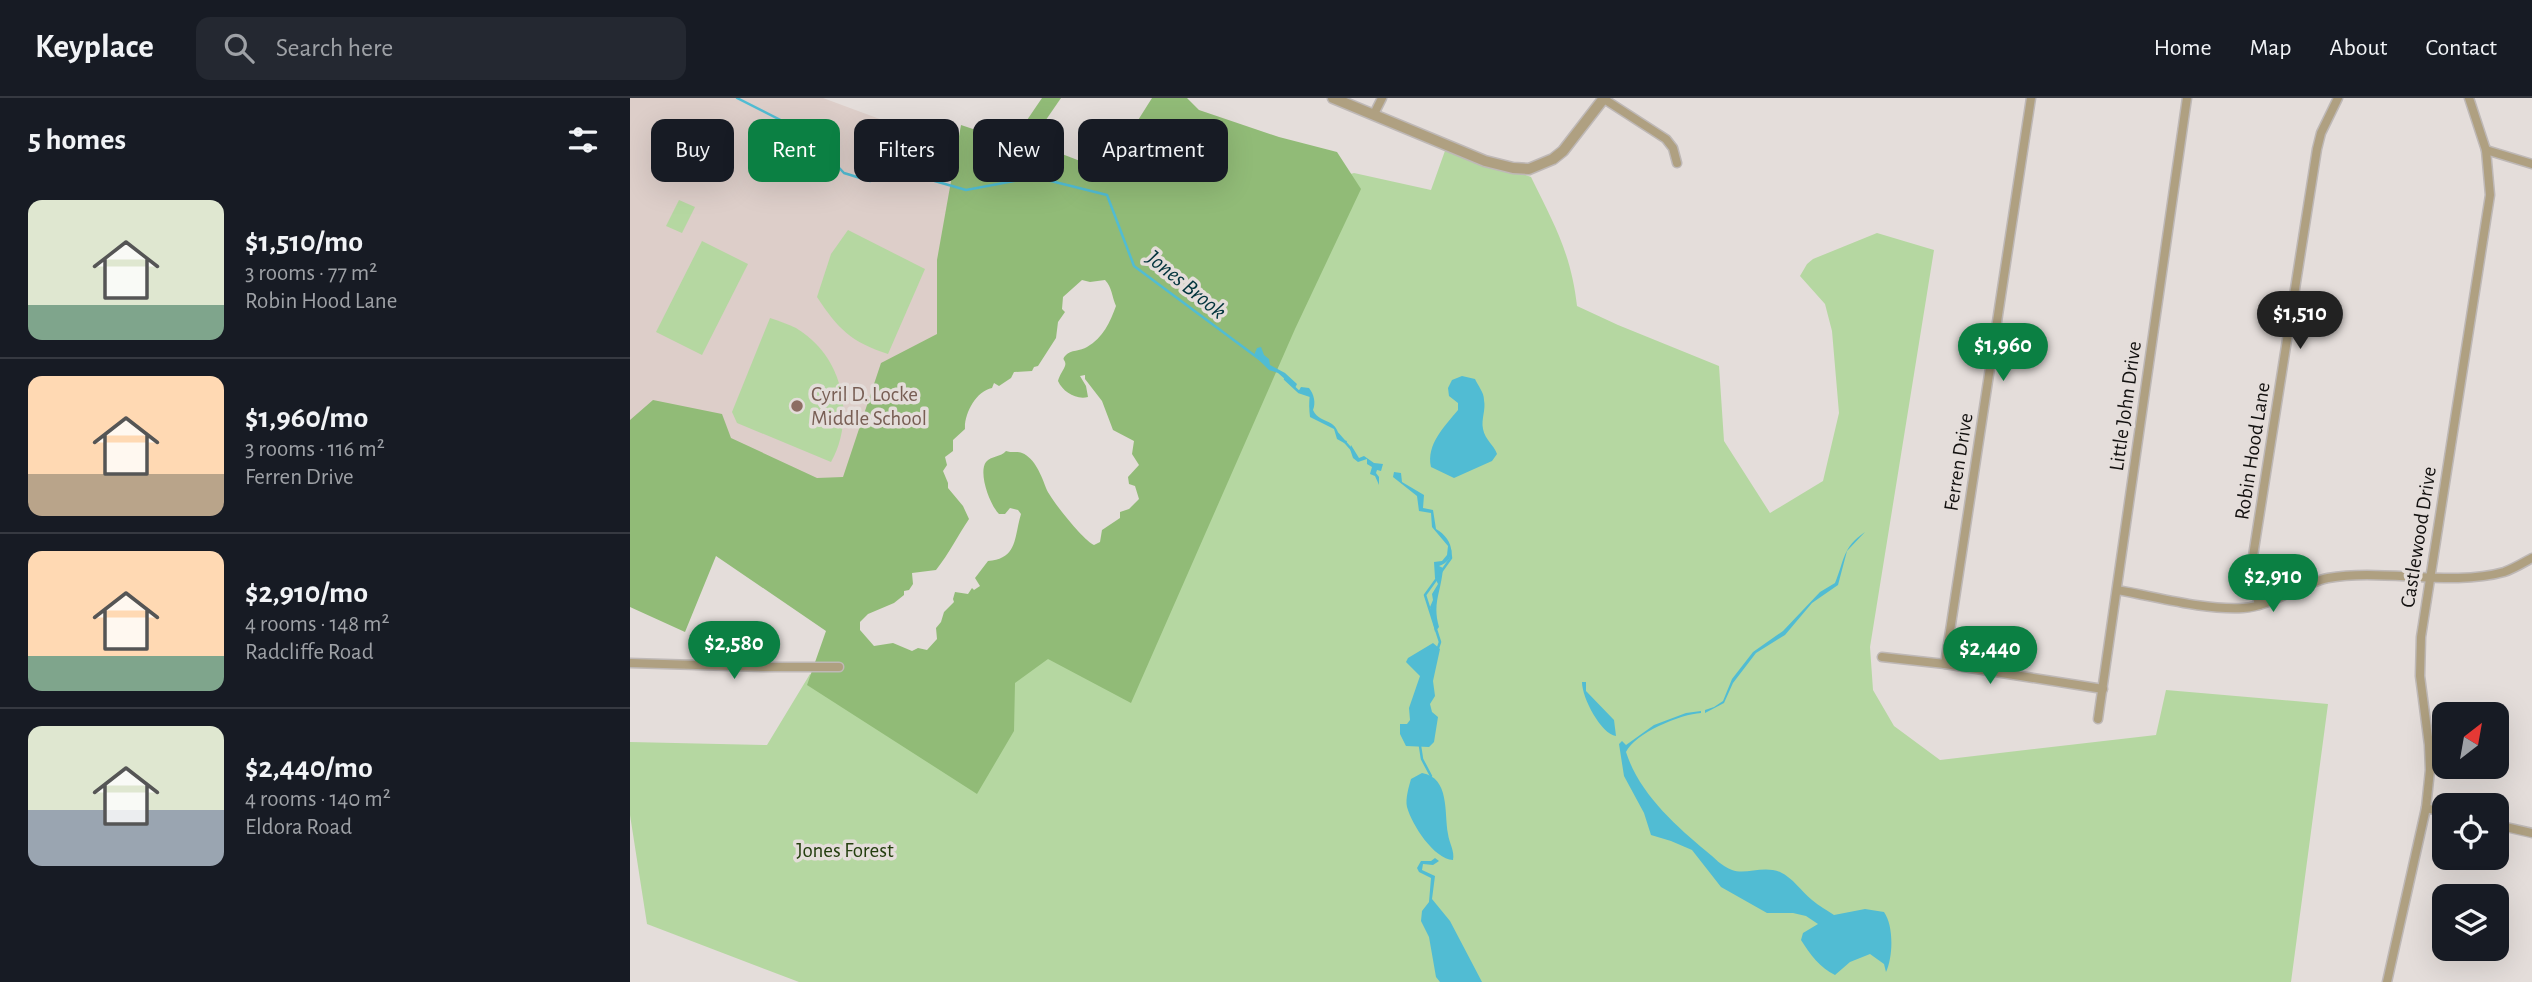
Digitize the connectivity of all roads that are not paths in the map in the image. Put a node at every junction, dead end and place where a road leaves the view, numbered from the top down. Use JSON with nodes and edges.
{"nodes":[{"id":1,"x":1333,"y":98,"type":"edge"},
{"id":2,"x":1382,"y":98,"type":"edge"},
{"id":3,"x":1604,"y":98,"type":"edge"},
{"id":4,"x":2031,"y":98,"type":"edge"},
{"id":5,"x":2187,"y":98,"type":"edge"},
{"id":6,"x":2338,"y":98,"type":"edge"},
{"id":7,"x":2469,"y":98,"type":"edge"},
{"id":8,"x":1374,"y":114,"type":"junction"},
{"id":9,"x":2486,"y":150,"type":"junction"},
{"id":10,"x":1677,"y":163,"type":"dead end"},
{"id":11,"x":2532,"y":164,"type":"edge"},
{"id":12,"x":2532,"y":558,"type":"edge"},
{"id":13,"x":2429,"y":576,"type":"junction"},
{"id":14,"x":2117,"y":590,"type":"junction"},
{"id":15,"x":2259,"y":605,"type":"junction"},
{"id":16,"x":1882,"y":657,"type":"dead end"},
{"id":17,"x":630,"y":663,"type":"edge"},
{"id":18,"x":1945,"y":664,"type":"junction"},
{"id":19,"x":839,"y":667,"type":"dead end"},
{"id":20,"x":2103,"y":689,"type":"junction"},
{"id":21,"x":2098,"y":719,"type":"dead end"},
{"id":22,"x":2426,"y":808,"type":"junction"},
{"id":23,"x":2432,"y":810,"type":"edge"},
{"id":24,"x":2509,"y":828,"type":"edge"},
{"id":25,"x":2532,"y":834,"type":"edge"},
{"id":26,"x":2387,"y":982,"type":"edge"}],
"edges":[{"from":1,"to":8,"type":"street"},
{"from":2,"to":8,"type":"street"},
{"from":3,"to":8,"type":"street"},
{"from":3,"to":10,"type":"street"},
{"from":4,"to":18,"type":"street","name":"Ferren Drive"},
{"from":5,"to":14,"type":"street","name":"Little John Drive"},
{"from":6,"to":15,"type":"street","name":"Robin Hood Lane"},
{"from":7,"to":9,"type":"street","name":"Castlewood Drive"},
{"from":9,"to":11,"type":"street"},
{"from":9,"to":13,"type":"street","name":"Castlewood Drive"},
{"from":12,"to":13,"type":"street"},
{"from":13,"to":15,"type":"street"},
{"from":13,"to":22,"type":"street","name":"Castlewood Drive"},
{"from":14,"to":15,"type":"street"},
{"from":14,"to":20,"type":"street","name":"Little John Drive"},
{"from":16,"to":18,"type":"street"},
{"from":17,"to":19,"type":"street"},
{"from":18,"to":20,"type":"street"},
{"from":20,"to":21,"type":"street","name":"Little John Drive"},
{"from":22,"to":23,"type":"street"},
{"from":22,"to":26,"type":"street","name":"Castlewood Drive"},
{"from":24,"to":25,"type":"street"}]}
